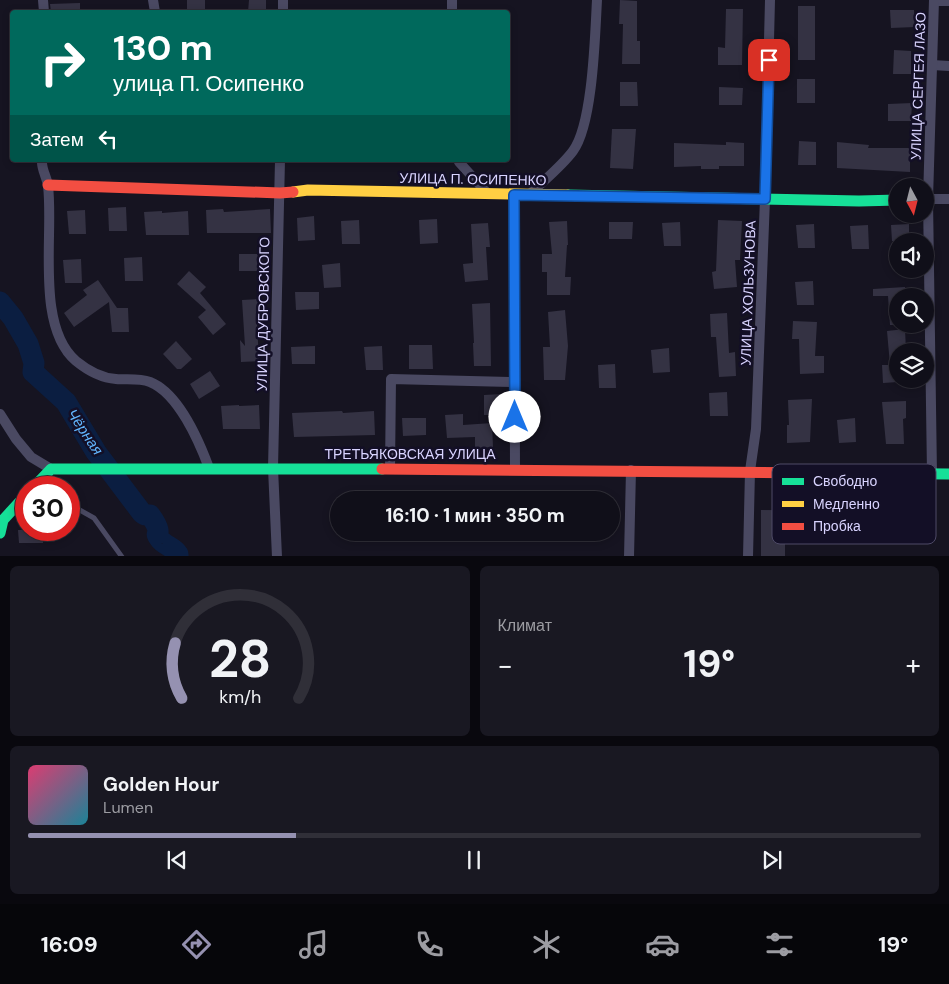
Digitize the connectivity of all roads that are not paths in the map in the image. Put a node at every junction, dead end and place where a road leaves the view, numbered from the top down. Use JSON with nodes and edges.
{"nodes":[{"id":1,"x":597,"y":0,"type":"edge"},
{"id":2,"x":770,"y":0,"type":"edge"},
{"id":3,"x":934,"y":0,"type":"edge"},
{"id":4,"x":949,"y":1,"type":"edge"},
{"id":5,"x":932,"y":65,"type":"junction"},
{"id":6,"x":949,"y":66,"type":"edge"},
{"id":7,"x":42,"y":162,"type":"edge"},
{"id":8,"x":280,"y":162,"type":"edge"},
{"id":9,"x":459,"y":162,"type":"edge"},
{"id":10,"x":928,"y":178,"type":"edge"},
{"id":11,"x":48,"y":185,"type":"junction"},
{"id":12,"x":280,"y":192,"type":"junction"},
{"id":13,"x":488,"y":194,"type":"junction"},
{"id":14,"x":514,"y":195,"type":"junction"},
{"id":15,"x":529,"y":195,"type":"junction"},
{"id":16,"x":765,"y":199,"type":"junction"},
{"id":17,"x":934,"y":199,"type":"edge"},
{"id":18,"x":889,"y":200,"type":"edge"},
{"id":19,"x":949,"y":200,"type":"edge"},
{"id":20,"x":927,"y":223,"type":"edge"},
{"id":21,"x":515,"y":382,"type":"junction"},
{"id":22,"x":0,"y":414,"type":"edge"},
{"id":23,"x":932,"y":464,"type":"edge"},
{"id":24,"x":209,"y":468,"type":"junction"},
{"id":25,"x":273,"y":468,"type":"junction"},
{"id":26,"x":51,"y":469,"type":"junction"},
{"id":27,"x":390,"y":469,"type":"junction"},
{"id":28,"x":515,"y":469,"type":"junction"},
{"id":29,"x":631,"y":470,"type":"junction"},
{"id":30,"x":750,"y":471,"type":"junction"},
{"id":31,"x":772,"y":471,"type":"edge"},
{"id":32,"x":936,"y":474,"type":"edge"},
{"id":33,"x":949,"y":474,"type":"edge"},
{"id":34,"x":45,"y":476,"type":"edge"},
{"id":35,"x":15,"y":507,"type":"edge"},
{"id":36,"x":80,"y":510,"type":"edge"},
{"id":37,"x":0,"y":533,"type":"edge"},
{"id":38,"x":122,"y":556,"type":"edge"},
{"id":39,"x":277,"y":556,"type":"edge"},
{"id":40,"x":629,"y":556,"type":"edge"},
{"id":41,"x":748,"y":556,"type":"edge"}],
"edges":[{"from":1,"to":15,"type":"street"},
{"from":2,"to":16,"type":"street","name":"УЛИЦА ХОЛЬЗУНОВА"},
{"from":3,"to":4,"type":"street"},
{"from":3,"to":5,"type":"street","name":"УЛИЦА СЕРГЕЯ ЛАЗО"},
{"from":5,"to":6,"type":"street"},
{"from":5,"to":10,"type":"street","name":"УЛИЦА СЕРГЕЯ ЛАЗО"},
{"from":7,"to":11,"type":"street"},
{"from":8,"to":12,"type":"street","name":"УЛИЦА ДУБРОВСКОГО"},
{"from":9,"to":13,"type":"street"},
{"from":11,"to":12,"type":"street","name":"УЛИЦА П. ОСИПЕНКО"},
{"from":11,"to":24,"type":"street"},
{"from":12,"to":13,"type":"street","name":"УЛИЦА П. ОСИПЕНКО"},
{"from":12,"to":25,"type":"street","name":"УЛИЦА ДУБРОВСКОГО"},
{"from":13,"to":14,"type":"street","name":"УЛИЦА П. ОСИПЕНКО"},
{"from":14,"to":15,"type":"street","name":"УЛИЦА П. ОСИПЕНКО"},
{"from":14,"to":21,"type":"street"},
{"from":15,"to":16,"type":"street","name":"УЛИЦА П. ОСИПЕНКО"},
{"from":16,"to":18,"type":"street","name":"УЛИЦА П. ОСИПЕНКО"},
{"from":16,"to":30,"type":"street","name":"УЛИЦА ХОЛЬЗУНОВА"},
{"from":17,"to":19,"type":"street"},
{"from":20,"to":23,"type":"street","name":"УЛИЦА СЕРГЕЯ ЛАЗО"},
{"from":21,"to":27,"type":"street"},
{"from":21,"to":28,"type":"street"},
{"from":22,"to":26,"type":"street"},
{"from":24,"to":25,"type":"street","name":"ТРЕТЬЯКОВСКАЯ УЛИЦА"},
{"from":24,"to":26,"type":"street","name":"ТРЕТЬЯКОВСКАЯ УЛИЦА"},
{"from":25,"to":27,"type":"street","name":"ТРЕТЬЯКОВСКАЯ УЛИЦА"},
{"from":25,"to":39,"type":"street","name":"УЛИЦА ДУБРОВСКОГО"},
{"from":26,"to":34,"type":"street"},
{"from":27,"to":28,"type":"street","name":"ТРЕТЬЯКОВСКАЯ УЛИЦА"},
{"from":28,"to":29,"type":"street","name":"ТРЕТЬЯКОВСКАЯ УЛИЦА"},
{"from":29,"to":30,"type":"street","name":"ТРЕТЬЯКОВСКАЯ УЛИЦА"},
{"from":29,"to":40,"type":"street"},
{"from":30,"to":31,"type":"street","name":"ТРЕТЬЯКОВСКАЯ УЛИЦА"},
{"from":30,"to":41,"type":"street","name":"УЛИЦА ХОЛЬЗУНОВА"},
{"from":32,"to":33,"type":"street","name":"ТРЕТЬЯКОВСКАЯ УЛИЦА"},
{"from":35,"to":37,"type":"street"},
{"from":36,"to":38,"type":"lane"}]}
